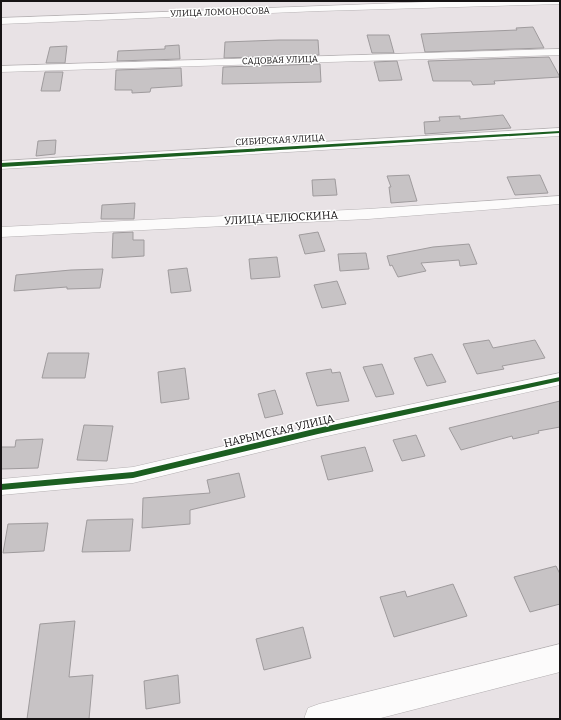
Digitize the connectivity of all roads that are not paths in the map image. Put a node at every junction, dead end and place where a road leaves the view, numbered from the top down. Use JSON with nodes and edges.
{"nodes":[{"id":1,"x":560,"y":1,"type":"edge"},
{"id":2,"x":1,"y":21,"type":"edge"},
{"id":3,"x":560,"y":52,"type":"edge"},
{"id":4,"x":1,"y":69,"type":"edge"},
{"id":5,"x":560,"y":132,"type":"edge"},
{"id":6,"x":1,"y":165,"type":"edge"},
{"id":7,"x":560,"y":200,"type":"edge"},
{"id":8,"x":1,"y":232,"type":"edge"},
{"id":9,"x":560,"y":379,"type":"edge"},
{"id":10,"x":1,"y":487,"type":"edge"},
{"id":11,"x":560,"y":658,"type":"edge"},
{"id":12,"x":319,"y":719,"type":"edge"}],
"edges":[{"from":1,"to":2,"type":"street","name":"УЛИЦА ЛОМОНОСОВА"},
{"from":3,"to":4,"type":"street","name":"САДОВАЯ УЛИЦА"},
{"from":5,"to":6,"type":"street","name":"СИБИРСКАЯ УЛИЦА"},
{"from":7,"to":8,"type":"street","name":"УЛИЦА ЧЕЛЮСКИНА"},
{"from":9,"to":10,"type":"street","name":"НАРЫМСКАЯ УЛИЦА"},
{"from":11,"to":12,"type":"main road"}]}
